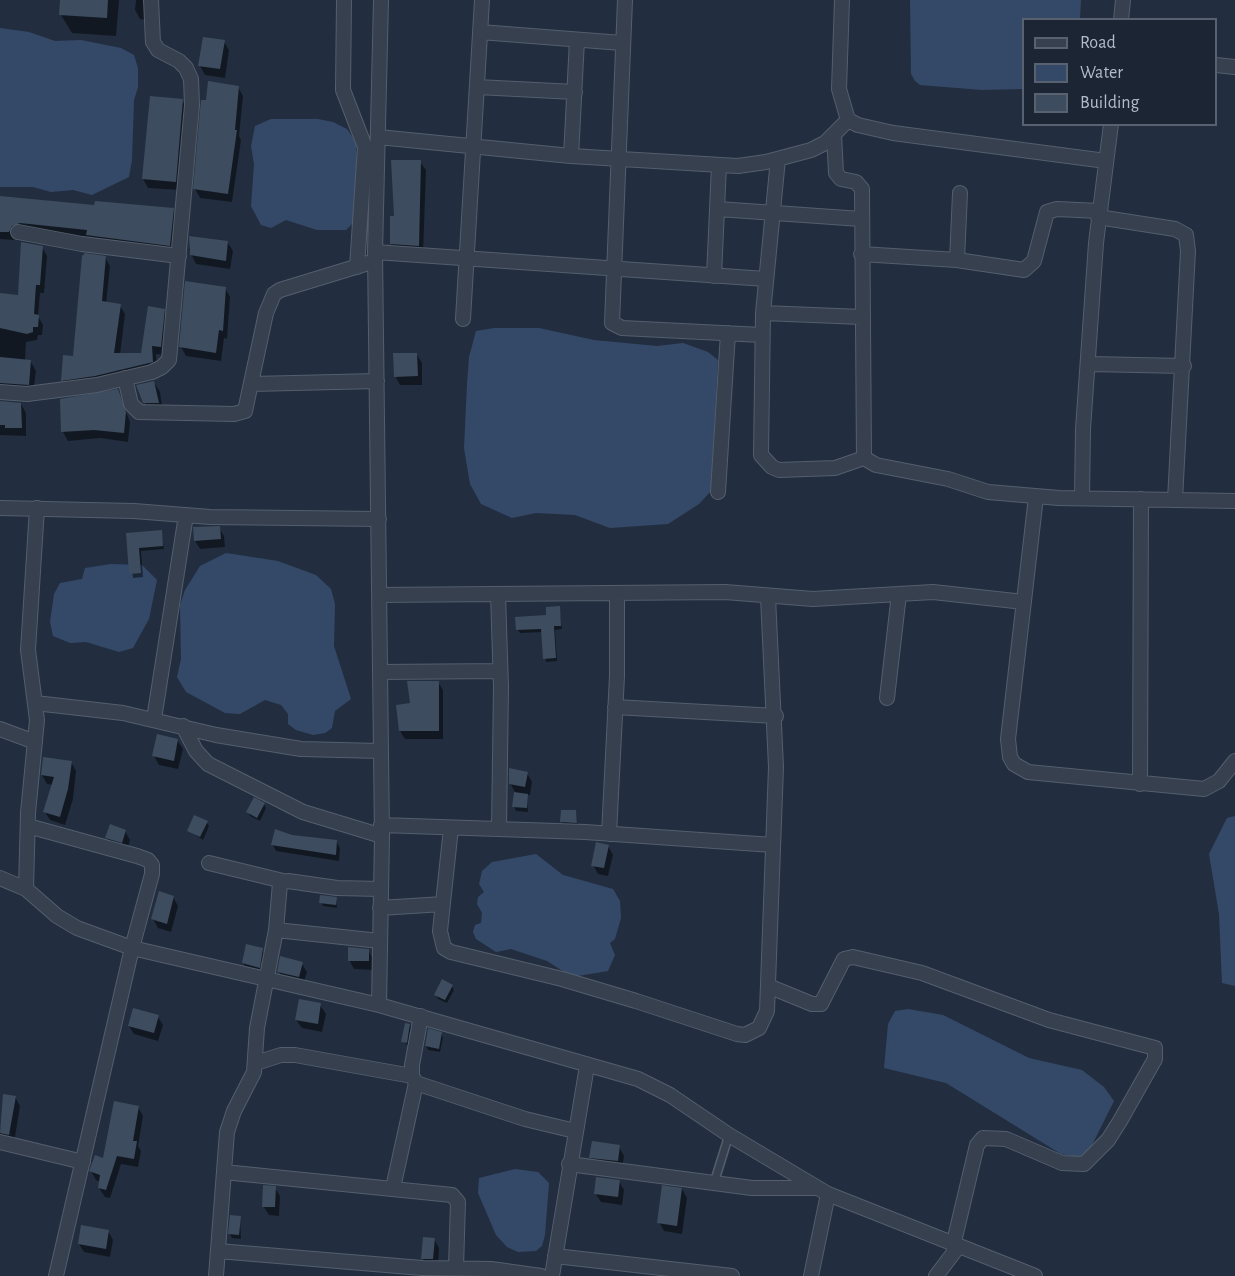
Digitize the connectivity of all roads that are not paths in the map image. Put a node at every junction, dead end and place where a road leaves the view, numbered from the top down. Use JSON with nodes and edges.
{"nodes":[{"id":1,"x":151,"y":0,"type":"edge"},
{"id":2,"x":344,"y":0,"type":"edge"},
{"id":3,"x":381,"y":0,"type":"edge"},
{"id":4,"x":482,"y":0,"type":"edge"},
{"id":5,"x":625,"y":0,"type":"edge"},
{"id":6,"x":842,"y":0,"type":"edge"},
{"id":7,"x":1123,"y":0,"type":"edge"},
{"id":8,"x":1122,"y":18,"type":"edge"},
{"id":9,"x":480,"y":32,"type":"junction"},
{"id":10,"x":577,"y":40,"type":"junction"},
{"id":11,"x":622,"y":43,"type":"junction"},
{"id":12,"x":1217,"y":65,"type":"edge"},
{"id":13,"x":1235,"y":66,"type":"edge"},
{"id":14,"x":477,"y":87,"type":"junction"},
{"id":15,"x":575,"y":92,"type":"junction"},
{"id":16,"x":848,"y":120,"type":"junction"},
{"id":17,"x":1111,"y":126,"type":"edge"},
{"id":18,"x":834,"y":134,"type":"junction"},
{"id":19,"x":378,"y":136,"type":"junction"},
{"id":20,"x":474,"y":147,"type":"junction"},
{"id":21,"x":572,"y":156,"type":"junction"},
{"id":22,"x":617,"y":157,"type":"junction"},
{"id":23,"x":778,"y":159,"type":"junction"},
{"id":24,"x":1106,"y":160,"type":"junction"},
{"id":25,"x":719,"y":165,"type":"junction"},
{"id":26,"x":960,"y":193,"type":"dead end"},
{"id":27,"x":717,"y":209,"type":"junction"},
{"id":28,"x":1099,"y":214,"type":"junction"},
{"id":29,"x":773,"y":215,"type":"junction"},
{"id":30,"x":861,"y":219,"type":"junction"},
{"id":31,"x":18,"y":232,"type":"dead end"},
{"id":32,"x":861,"y":254,"type":"junction"},
{"id":33,"x":179,"y":256,"type":"junction"},
{"id":34,"x":467,"y":260,"type":"junction"},
{"id":35,"x":957,"y":260,"type":"junction"},
{"id":36,"x":367,"y":261,"type":"junction"},
{"id":37,"x":614,"y":270,"type":"junction"},
{"id":38,"x":714,"y":276,"type":"junction"},
{"id":39,"x":766,"y":279,"type":"junction"},
{"id":40,"x":763,"y":313,"type":"junction"},
{"id":41,"x":862,"y":316,"type":"junction"},
{"id":42,"x":463,"y":319,"type":"dead end"},
{"id":43,"x":728,"y":333,"type":"junction"},
{"id":44,"x":762,"y":335,"type":"junction"},
{"id":45,"x":1089,"y":364,"type":"junction"},
{"id":46,"x":1184,"y":366,"type":"junction"},
{"id":47,"x":125,"y":378,"type":"junction"},
{"id":48,"x":377,"y":381,"type":"junction"},
{"id":49,"x":252,"y":384,"type":"junction"},
{"id":50,"x":0,"y":392,"type":"edge"},
{"id":51,"x":864,"y":458,"type":"junction"},
{"id":52,"x":718,"y":492,"type":"dead end"},
{"id":53,"x":1036,"y":497,"type":"junction"},
{"id":54,"x":1082,"y":498,"type":"junction"},
{"id":55,"x":1141,"y":499,"type":"junction"},
{"id":56,"x":1175,"y":500,"type":"junction"},
{"id":57,"x":1235,"y":501,"type":"edge"},
{"id":58,"x":0,"y":508,"type":"edge"},
{"id":59,"x":37,"y":508,"type":"junction"},
{"id":60,"x":186,"y":515,"type":"junction"},
{"id":61,"x":379,"y":519,"type":"junction"},
{"id":62,"x":617,"y":593,"type":"junction"},
{"id":63,"x":498,"y":594,"type":"junction"},
{"id":64,"x":899,"y":594,"type":"junction"},
{"id":65,"x":380,"y":595,"type":"junction"},
{"id":66,"x":768,"y":597,"type":"junction"},
{"id":67,"x":1024,"y":602,"type":"junction"},
{"id":68,"x":500,"y":671,"type":"junction"},
{"id":69,"x":380,"y":672,"type":"junction"},
{"id":70,"x":887,"y":698,"type":"dead end"},
{"id":71,"x":35,"y":703,"type":"junction"},
{"id":72,"x":615,"y":707,"type":"junction"},
{"id":73,"x":776,"y":716,"type":"junction"},
{"id":74,"x":154,"y":719,"type":"junction"},
{"id":75,"x":183,"y":726,"type":"junction"},
{"id":76,"x":0,"y":729,"type":"edge"},
{"id":77,"x":35,"y":741,"type":"junction"},
{"id":78,"x":380,"y":751,"type":"junction"},
{"id":79,"x":1235,"y":761,"type":"edge"},
{"id":80,"x":1140,"y":784,"type":"junction"},
{"id":81,"x":28,"y":826,"type":"junction"},
{"id":82,"x":451,"y":828,"type":"junction"},
{"id":83,"x":382,"y":830,"type":"junction"},
{"id":84,"x":499,"y":830,"type":"junction"},
{"id":85,"x":609,"y":834,"type":"junction"},
{"id":86,"x":773,"y":845,"type":"junction"},
{"id":87,"x":209,"y":863,"type":"dead end"},
{"id":88,"x":0,"y":879,"type":"edge"},
{"id":89,"x":283,"y":881,"type":"junction"},
{"id":90,"x":380,"y":889,"type":"junction"},
{"id":91,"x":26,"y":890,"type":"junction"},
{"id":92,"x":443,"y":904,"type":"junction"},
{"id":93,"x":380,"y":908,"type":"junction"},
{"id":94,"x":276,"y":930,"type":"junction"},
{"id":95,"x":380,"y":941,"type":"junction"},
{"id":96,"x":132,"y":948,"type":"junction"},
{"id":97,"x":265,"y":978,"type":"junction"},
{"id":98,"x":768,"y":986,"type":"junction"},
{"id":99,"x":379,"y":1005,"type":"junction"},
{"id":100,"x":421,"y":1017,"type":"junction"},
{"id":101,"x":256,"y":1063,"type":"junction"},
{"id":102,"x":587,"y":1066,"type":"junction"},
{"id":103,"x":414,"y":1080,"type":"junction"},
{"id":104,"x":575,"y":1131,"type":"junction"},
{"id":105,"x":729,"y":1135,"type":"junction"},
{"id":106,"x":0,"y":1142,"type":"edge"},
{"id":107,"x":83,"y":1162,"type":"junction"},
{"id":108,"x":569,"y":1164,"type":"junction"},
{"id":109,"x":224,"y":1172,"type":"junction"},
{"id":110,"x":714,"y":1183,"type":"junction"},
{"id":111,"x":393,"y":1188,"type":"junction"},
{"id":112,"x":823,"y":1191,"type":"junction"},
{"id":113,"x":955,"y":1246,"type":"junction"},
{"id":114,"x":218,"y":1251,"type":"junction"},
{"id":115,"x":555,"y":1256,"type":"junction"},
{"id":116,"x":456,"y":1268,"type":"junction"},
{"id":117,"x":56,"y":1276,"type":"edge"},
{"id":118,"x":216,"y":1276,"type":"edge"},
{"id":119,"x":541,"y":1276,"type":"edge"},
{"id":120,"x":552,"y":1276,"type":"edge"},
{"id":121,"x":732,"y":1276,"type":"edge"},
{"id":122,"x":811,"y":1276,"type":"edge"},
{"id":123,"x":936,"y":1276,"type":"edge"},
{"id":124,"x":1035,"y":1276,"type":"edge"}],
"edges":[{"from":1,"to":33,"type":"street"},
{"from":2,"to":36,"type":"street"},
{"from":3,"to":19,"type":"street"},
{"from":4,"to":9,"type":"street"},
{"from":5,"to":11,"type":"street"},
{"from":6,"to":16,"type":"street"},
{"from":7,"to":8,"type":"street"},
{"from":9,"to":10,"type":"street"},
{"from":9,"to":14,"type":"street"},
{"from":10,"to":11,"type":"street"},
{"from":10,"to":15,"type":"street"},
{"from":11,"to":22,"type":"street"},
{"from":12,"to":13,"type":"street"},
{"from":14,"to":15,"type":"street"},
{"from":14,"to":20,"type":"street"},
{"from":15,"to":21,"type":"street"},
{"from":16,"to":18,"type":"street"},
{"from":16,"to":24,"type":"street"},
{"from":17,"to":24,"type":"street"},
{"from":18,"to":23,"type":"street"},
{"from":18,"to":30,"type":"street"},
{"from":19,"to":20,"type":"street"},
{"from":19,"to":36,"type":"street"},
{"from":20,"to":21,"type":"street"},
{"from":20,"to":34,"type":"street"},
{"from":21,"to":22,"type":"street"},
{"from":22,"to":25,"type":"street"},
{"from":22,"to":37,"type":"street"},
{"from":23,"to":25,"type":"street"},
{"from":23,"to":29,"type":"street"},
{"from":24,"to":28,"type":"street"},
{"from":25,"to":27,"type":"street"},
{"from":26,"to":35,"type":"street"},
{"from":27,"to":29,"type":"street"},
{"from":27,"to":38,"type":"street"},
{"from":28,"to":35,"type":"street"},
{"from":28,"to":45,"type":"street"},
{"from":28,"to":46,"type":"street"},
{"from":29,"to":30,"type":"street"},
{"from":29,"to":39,"type":"street"},
{"from":30,"to":32,"type":"street"},
{"from":31,"to":33,"type":"street"},
{"from":32,"to":35,"type":"street"},
{"from":32,"to":41,"type":"street"},
{"from":33,"to":47,"type":"street"},
{"from":34,"to":36,"type":"street"},
{"from":34,"to":37,"type":"street"},
{"from":34,"to":42,"type":"street"},
{"from":36,"to":48,"type":"street"},
{"from":36,"to":49,"type":"street"},
{"from":37,"to":38,"type":"street"},
{"from":37,"to":43,"type":"street"},
{"from":38,"to":39,"type":"street"},
{"from":39,"to":40,"type":"street"},
{"from":40,"to":41,"type":"street"},
{"from":40,"to":44,"type":"street"},
{"from":41,"to":51,"type":"street"},
{"from":43,"to":44,"type":"street"},
{"from":43,"to":52,"type":"street"},
{"from":44,"to":51,"type":"street"},
{"from":45,"to":46,"type":"street"},
{"from":45,"to":54,"type":"street"},
{"from":46,"to":56,"type":"street"},
{"from":47,"to":49,"type":"street"},
{"from":47,"to":50,"type":"street"},
{"from":48,"to":49,"type":"street"},
{"from":48,"to":61,"type":"street"},
{"from":51,"to":53,"type":"street"},
{"from":53,"to":54,"type":"street"},
{"from":53,"to":67,"type":"street"},
{"from":54,"to":55,"type":"street"},
{"from":55,"to":56,"type":"street"},
{"from":55,"to":80,"type":"street"},
{"from":56,"to":57,"type":"street"},
{"from":58,"to":59,"type":"street"},
{"from":59,"to":60,"type":"street"},
{"from":59,"to":71,"type":"street"},
{"from":60,"to":61,"type":"street"},
{"from":60,"to":74,"type":"street"},
{"from":61,"to":65,"type":"street"},
{"from":62,"to":63,"type":"street"},
{"from":62,"to":66,"type":"street"},
{"from":62,"to":72,"type":"street"},
{"from":63,"to":65,"type":"street"},
{"from":63,"to":68,"type":"street"},
{"from":64,"to":66,"type":"street"},
{"from":64,"to":67,"type":"street"},
{"from":64,"to":70,"type":"street"},
{"from":65,"to":69,"type":"street"},
{"from":66,"to":73,"type":"street"},
{"from":67,"to":80,"type":"street"},
{"from":68,"to":69,"type":"street"},
{"from":68,"to":84,"type":"street"},
{"from":69,"to":78,"type":"street"},
{"from":71,"to":74,"type":"street"},
{"from":71,"to":77,"type":"street"},
{"from":72,"to":73,"type":"street"},
{"from":72,"to":85,"type":"street"},
{"from":73,"to":86,"type":"street"},
{"from":74,"to":75,"type":"street"},
{"from":75,"to":78,"type":"street"},
{"from":75,"to":83,"type":"street"},
{"from":76,"to":77,"type":"street"},
{"from":77,"to":81,"type":"street"},
{"from":78,"to":83,"type":"street"},
{"from":79,"to":80,"type":"street"},
{"from":81,"to":91,"type":"street"},
{"from":81,"to":96,"type":"street"},
{"from":82,"to":83,"type":"street"},
{"from":82,"to":84,"type":"street"},
{"from":82,"to":92,"type":"street"},
{"from":83,"to":90,"type":"street"},
{"from":84,"to":85,"type":"street"},
{"from":85,"to":86,"type":"street"},
{"from":86,"to":98,"type":"street"},
{"from":87,"to":89,"type":"street"},
{"from":88,"to":91,"type":"street"},
{"from":89,"to":90,"type":"street"},
{"from":89,"to":94,"type":"street"},
{"from":90,"to":93,"type":"street"},
{"from":91,"to":96,"type":"street"},
{"from":92,"to":93,"type":"street"},
{"from":92,"to":98,"type":"street"},
{"from":93,"to":95,"type":"street"},
{"from":94,"to":95,"type":"street"},
{"from":94,"to":97,"type":"street"},
{"from":95,"to":99,"type":"street"},
{"from":96,"to":97,"type":"street"},
{"from":96,"to":107,"type":"street"},
{"from":97,"to":99,"type":"street"},
{"from":97,"to":101,"type":"street"},
{"from":98,"to":113,"type":"street"},
{"from":99,"to":100,"type":"street"},
{"from":100,"to":102,"type":"street"},
{"from":100,"to":103,"type":"street"},
{"from":101,"to":103,"type":"street"},
{"from":101,"to":109,"type":"street"},
{"from":102,"to":104,"type":"street"},
{"from":102,"to":105,"type":"street"},
{"from":103,"to":104,"type":"street"},
{"from":103,"to":111,"type":"street"},
{"from":104,"to":108,"type":"street"},
{"from":105,"to":110,"type":"lane"},
{"from":105,"to":112,"type":"street"},
{"from":106,"to":107,"type":"street"},
{"from":107,"to":117,"type":"street"},
{"from":108,"to":110,"type":"street"},
{"from":108,"to":115,"type":"street"},
{"from":109,"to":111,"type":"street"},
{"from":109,"to":114,"type":"street"},
{"from":110,"to":112,"type":"street"},
{"from":111,"to":116,"type":"street"},
{"from":112,"to":113,"type":"street"},
{"from":112,"to":122,"type":"street"},
{"from":113,"to":123,"type":"street"},
{"from":113,"to":124,"type":"street"},
{"from":114,"to":116,"type":"street"},
{"from":114,"to":118,"type":"street"},
{"from":115,"to":120,"type":"street"},
{"from":115,"to":121,"type":"street"},
{"from":116,"to":119,"type":"street"}]}
